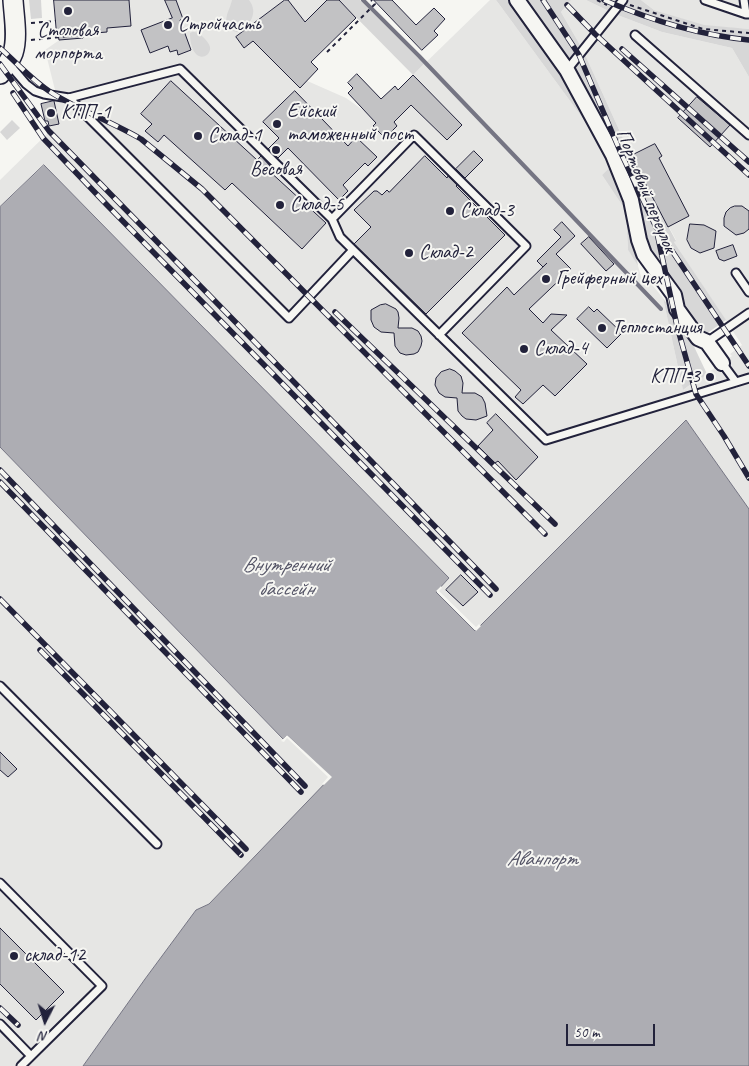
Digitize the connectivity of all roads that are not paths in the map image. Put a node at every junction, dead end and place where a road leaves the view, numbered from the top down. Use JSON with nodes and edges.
{"nodes":[{"id":1,"x":13,"y":0,"type":"edge"},
{"id":2,"x":517,"y":0,"type":"edge"},
{"id":3,"x":622,"y":0,"type":"edge"},
{"id":4,"x":705,"y":0,"type":"edge"},
{"id":5,"x":744,"y":0,"type":"edge"},
{"id":6,"x":747,"y":14,"type":"edge"},
{"id":7,"x":636,"y":35,"type":"dead end"},
{"id":8,"x":4,"y":68,"type":"edge"},
{"id":9,"x":567,"y":70,"type":"junction"},
{"id":10,"x":69,"y":98,"type":"junction"},
{"id":11,"x":749,"y":136,"type":"edge"},
{"id":12,"x":332,"y":219,"type":"junction"},
{"id":13,"x":353,"y":250,"type":"junction"},
{"id":14,"x":736,"y":273,"type":"dead end"},
{"id":15,"x":749,"y":292,"type":"edge"},
{"id":16,"x":749,"y":313,"type":"edge"},
{"id":17,"x":439,"y":335,"type":"junction"},
{"id":18,"x":707,"y":342,"type":"junction"},
{"id":19,"x":722,"y":363,"type":"joint"},
{"id":20,"x":749,"y":378,"type":"edge"},
{"id":21,"x":736,"y":382,"type":"junction"},
{"id":22,"x":0,"y":686,"type":"edge"},
{"id":23,"x":157,"y":844,"type":"dead end"},
{"id":24,"x":0,"y":883,"type":"edge"},
{"id":25,"x":0,"y":1024,"type":"edge"},
{"id":26,"x":31,"y":1056,"type":"junction"},
{"id":27,"x":21,"y":1066,"type":"edge"}],
"edges":[{"from":1,"to":8,"type":"street"},
{"from":2,"to":9,"type":"street","name":"Портовый переулок"},
{"from":3,"to":9,"type":"lane"},
{"from":4,"to":6,"type":"lane"},
{"from":5,"to":6,"type":"lane"},
{"from":7,"to":11,"type":"lane"},
{"from":8,"to":10,"type":"lane"},
{"from":9,"to":18,"type":"street","name":"Портовый переулок"},
{"from":10,"to":12,"type":"lane"},
{"from":10,"to":13,"type":"lane"},
{"from":12,"to":13,"type":"lane"},
{"from":12,"to":17,"type":"lane"},
{"from":13,"to":17,"type":"lane"},
{"from":14,"to":15,"type":"lane"},
{"from":16,"to":18,"type":"lane"},
{"from":17,"to":21,"type":"lane"},
{"from":18,"to":19,"type":"street","name":"Портовый переулок"},
{"from":19,"to":21,"type":"lane"},
{"from":20,"to":21,"type":"lane"},
{"from":22,"to":23,"type":"lane"},
{"from":24,"to":26,"type":"lane"},
{"from":25,"to":26,"type":"lane"},
{"from":26,"to":27,"type":"lane"}]}
